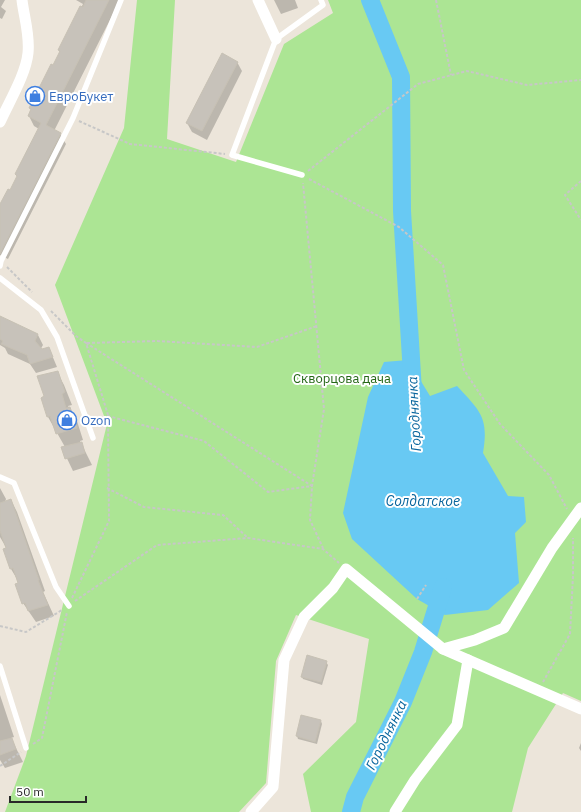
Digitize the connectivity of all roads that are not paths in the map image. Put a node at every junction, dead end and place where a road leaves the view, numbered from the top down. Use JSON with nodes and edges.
{"nodes":[{"id":1,"x":22,"y":0,"type":"edge"},
{"id":2,"x":121,"y":0,"type":"edge"},
{"id":3,"x":258,"y":0,"type":"edge"},
{"id":4,"x":321,"y":0,"type":"edge"},
{"id":5,"x":276,"y":39,"type":"junction"},
{"id":6,"x":1,"y":118,"type":"edge"},
{"id":7,"x":302,"y":175,"type":"road end"},
{"id":8,"x":0,"y":266,"type":"edge"},
{"id":9,"x":0,"y":278,"type":"edge"},
{"id":10,"x":93,"y":438,"type":"dead end"},
{"id":11,"x":0,"y":476,"type":"edge"},
{"id":12,"x":581,"y":508,"type":"edge"},
{"id":13,"x":69,"y":606,"type":"road end"},
{"id":14,"x":442,"y":649,"type":"junction"},
{"id":15,"x":468,"y":660,"type":"junction"},
{"id":16,"x":0,"y":666,"type":"edge"},
{"id":17,"x":581,"y":709,"type":"edge"},
{"id":18,"x":26,"y":748,"type":"road end"},
{"id":19,"x":251,"y":812,"type":"edge"},
{"id":20,"x":394,"y":812,"type":"edge"}],
"edges":[{"from":1,"to":6,"type":"street"},
{"from":2,"to":8,"type":"lane"},
{"from":3,"to":5,"type":"street"},
{"from":4,"to":5,"type":"lane"},
{"from":5,"to":7,"type":"lane"},
{"from":9,"to":10,"type":"lane"},
{"from":11,"to":13,"type":"lane"},
{"from":12,"to":14,"type":"street"},
{"from":14,"to":15,"type":"street"},
{"from":14,"to":19,"type":"street"},
{"from":15,"to":17,"type":"street"},
{"from":15,"to":20,"type":"street"},
{"from":16,"to":18,"type":"lane"}]}
